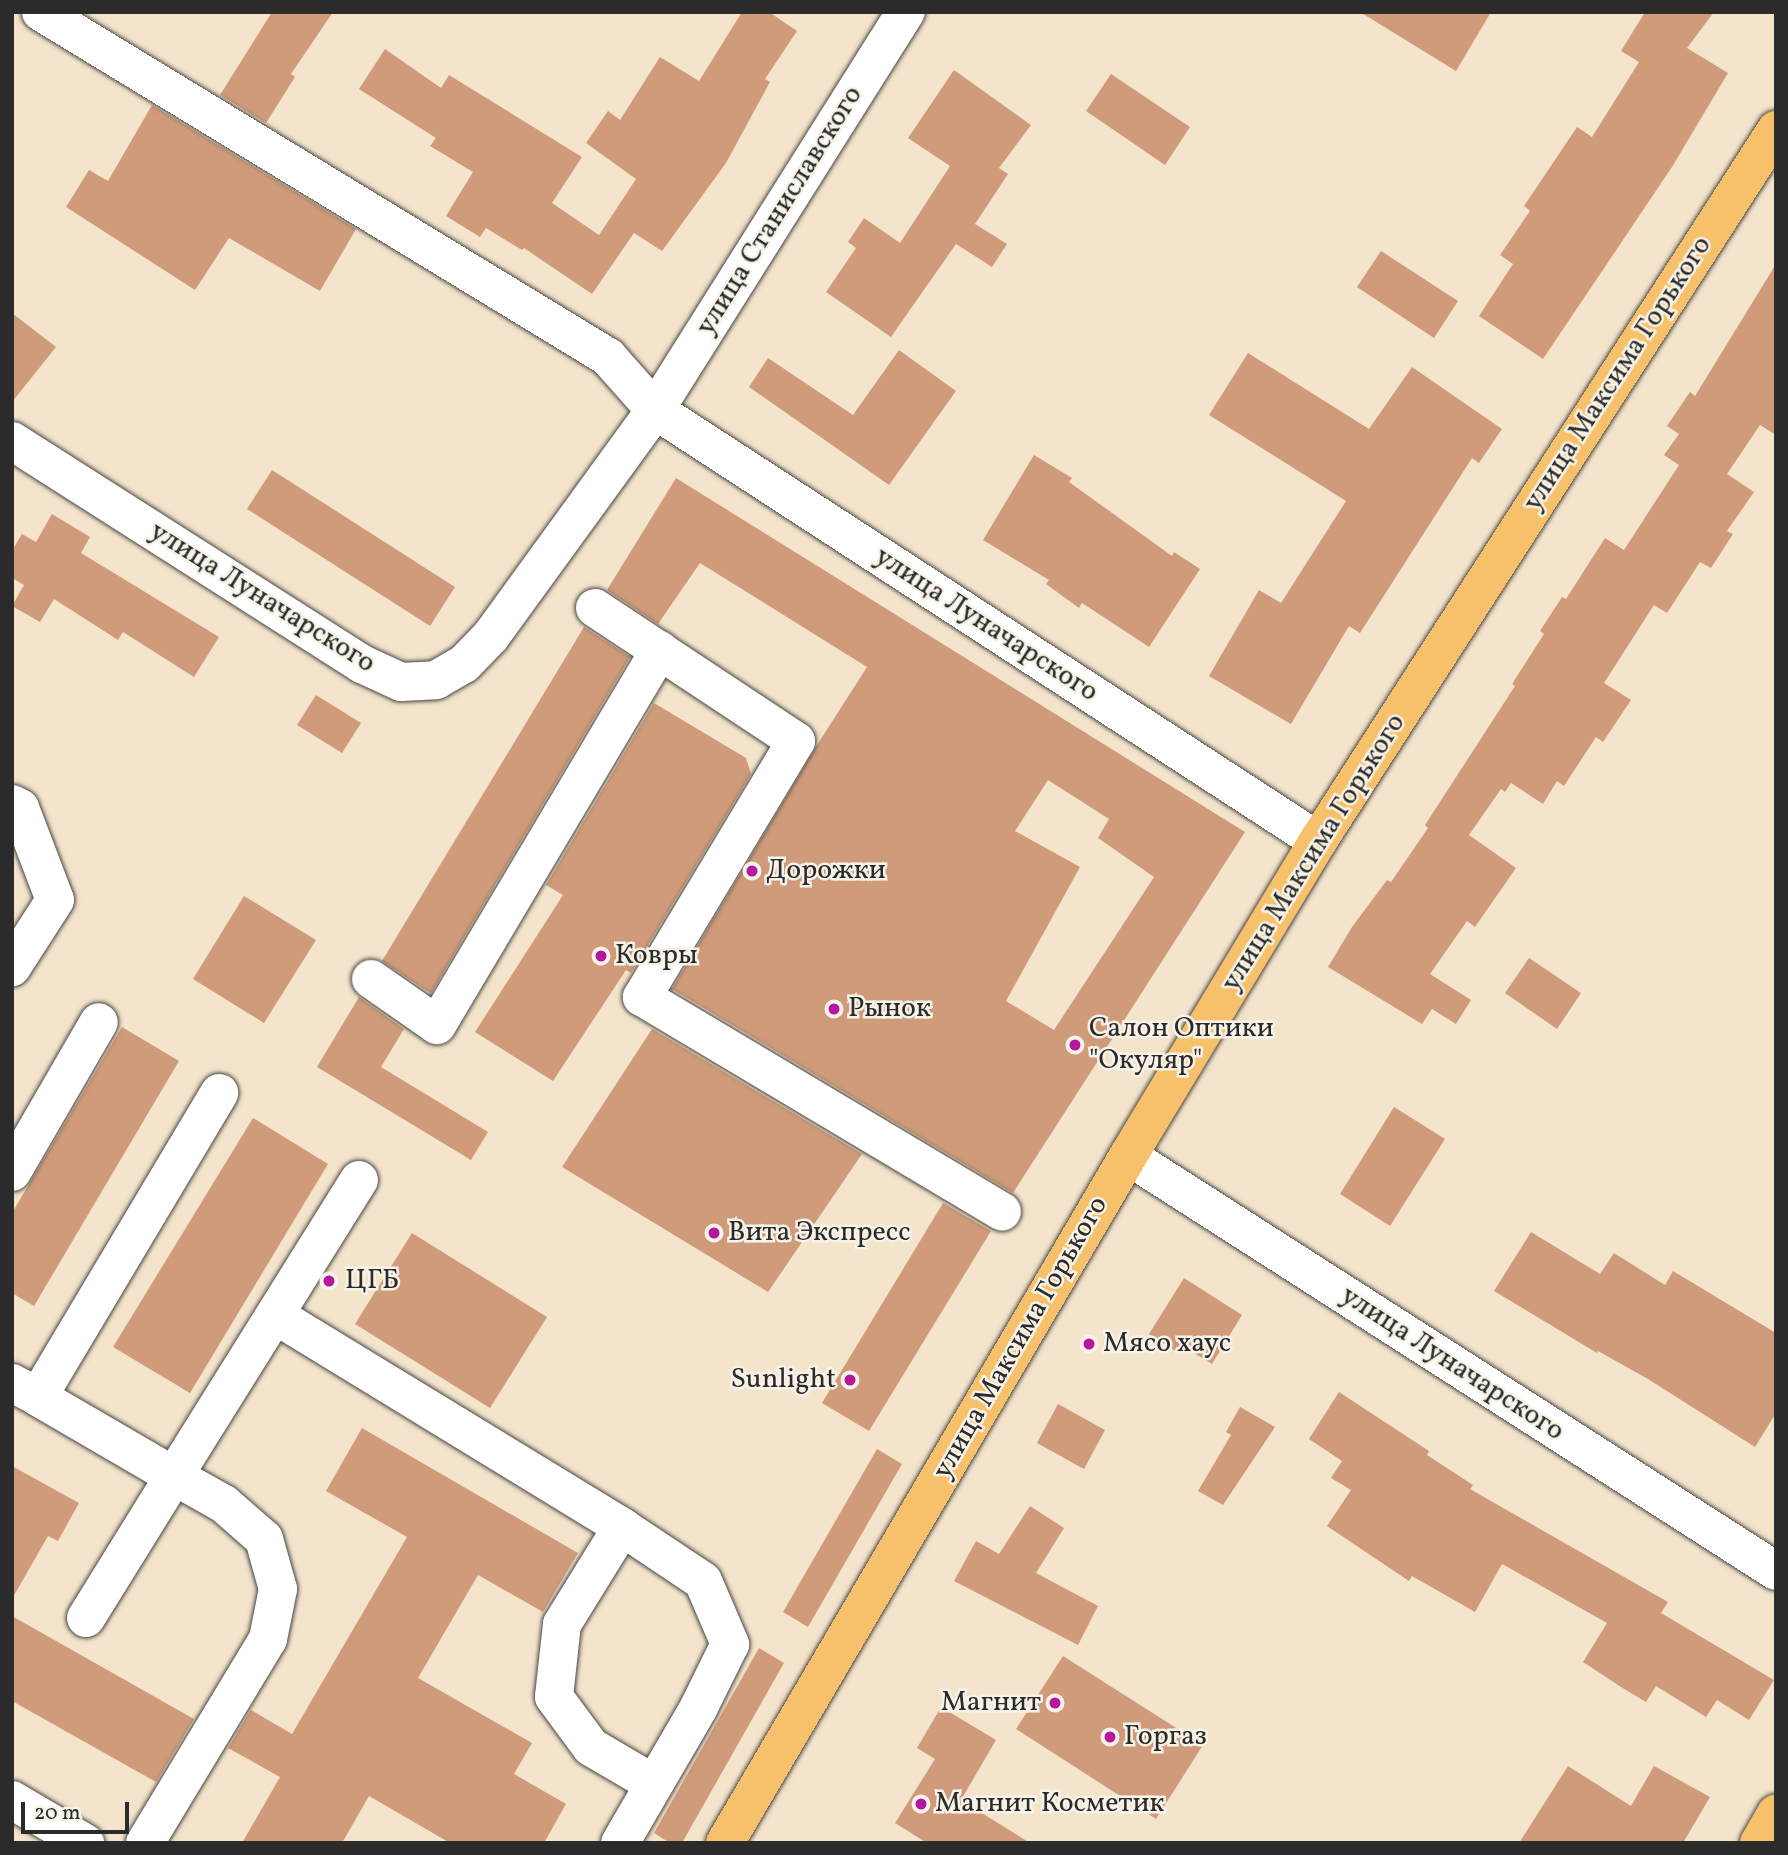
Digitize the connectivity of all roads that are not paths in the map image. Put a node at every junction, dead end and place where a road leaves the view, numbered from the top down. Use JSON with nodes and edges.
{"nodes":[{"id":1,"x":41,"y":12,"type":"edge"},
{"id":2,"x":906,"y":12,"type":"edge"},
{"id":3,"x":1776,"y":130,"type":"edge"},
{"id":4,"x":654,"y":410,"type":"junction"},
{"id":5,"x":12,"y":441,"type":"edge"},
{"id":6,"x":595,"y":608,"type":"dead end"},
{"id":7,"x":660,"y":650,"type":"junction"},
{"id":8,"x":12,"y":803,"type":"edge"},
{"id":9,"x":1318,"y":841,"type":"junction"},
{"id":10,"x":12,"y":967,"type":"edge"},
{"id":11,"x":371,"y":979,"type":"dead end"},
{"id":12,"x":99,"y":1022,"type":"dead end"},
{"id":13,"x":219,"y":1093,"type":"dead end"},
{"id":14,"x":1128,"y":1156,"type":"junction"},
{"id":15,"x":12,"y":1172,"type":"edge"},
{"id":16,"x":359,"y":1180,"type":"dead end"},
{"id":17,"x":1002,"y":1212,"type":"dead end"},
{"id":18,"x":275,"y":1315,"type":"junction"},
{"id":19,"x":25,"y":1390,"type":"edge"},
{"id":20,"x":174,"y":1476,"type":"junction"},
{"id":21,"x":622,"y":1527,"type":"junction"},
{"id":22,"x":1776,"y":1572,"type":"edge"},
{"id":23,"x":86,"y":1618,"type":"dead end"},
{"id":24,"x":654,"y":1784,"type":"junction"},
{"id":25,"x":12,"y":1800,"type":"edge"},
{"id":26,"x":1776,"y":1814,"type":"edge"},
{"id":27,"x":85,"y":1843,"type":"edge"},
{"id":28,"x":145,"y":1843,"type":"edge"},
{"id":29,"x":620,"y":1843,"type":"edge"},
{"id":30,"x":725,"y":1843,"type":"edge"},
{"id":31,"x":1759,"y":1843,"type":"edge"}],
"edges":[{"from":1,"to":4,"type":"street","name":"улица Луначарского"},
{"from":2,"to":4,"type":"street","name":"улица Станиславского"},
{"from":3,"to":9,"type":"main road","name":"улица Максима Горького"},
{"from":4,"to":5,"type":"street","name":"улица Луначарского"},
{"from":4,"to":9,"type":"street","name":"улица Луначарского"},
{"from":6,"to":7,"type":"street"},
{"from":7,"to":11,"type":"street"},
{"from":7,"to":17,"type":"street"},
{"from":8,"to":10,"type":"street"},
{"from":9,"to":14,"type":"main road","name":"улица Максима Горького"},
{"from":12,"to":15,"type":"street"},
{"from":13,"to":19,"type":"street"},
{"from":14,"to":22,"type":"street","name":"улица Луначарского"},
{"from":14,"to":30,"type":"main road","name":"улица Максима Горького"},
{"from":16,"to":18,"type":"street"},
{"from":18,"to":20,"type":"street"},
{"from":18,"to":21,"type":"street"},
{"from":19,"to":20,"type":"street"},
{"from":20,"to":23,"type":"street"},
{"from":20,"to":28,"type":"street"},
{"from":21,"to":24,"type":"street"},
{"from":21,"to":24,"type":"street"},
{"from":24,"to":29,"type":"street"},
{"from":25,"to":27,"type":"street"},
{"from":26,"to":31,"type":"main road"}]}
